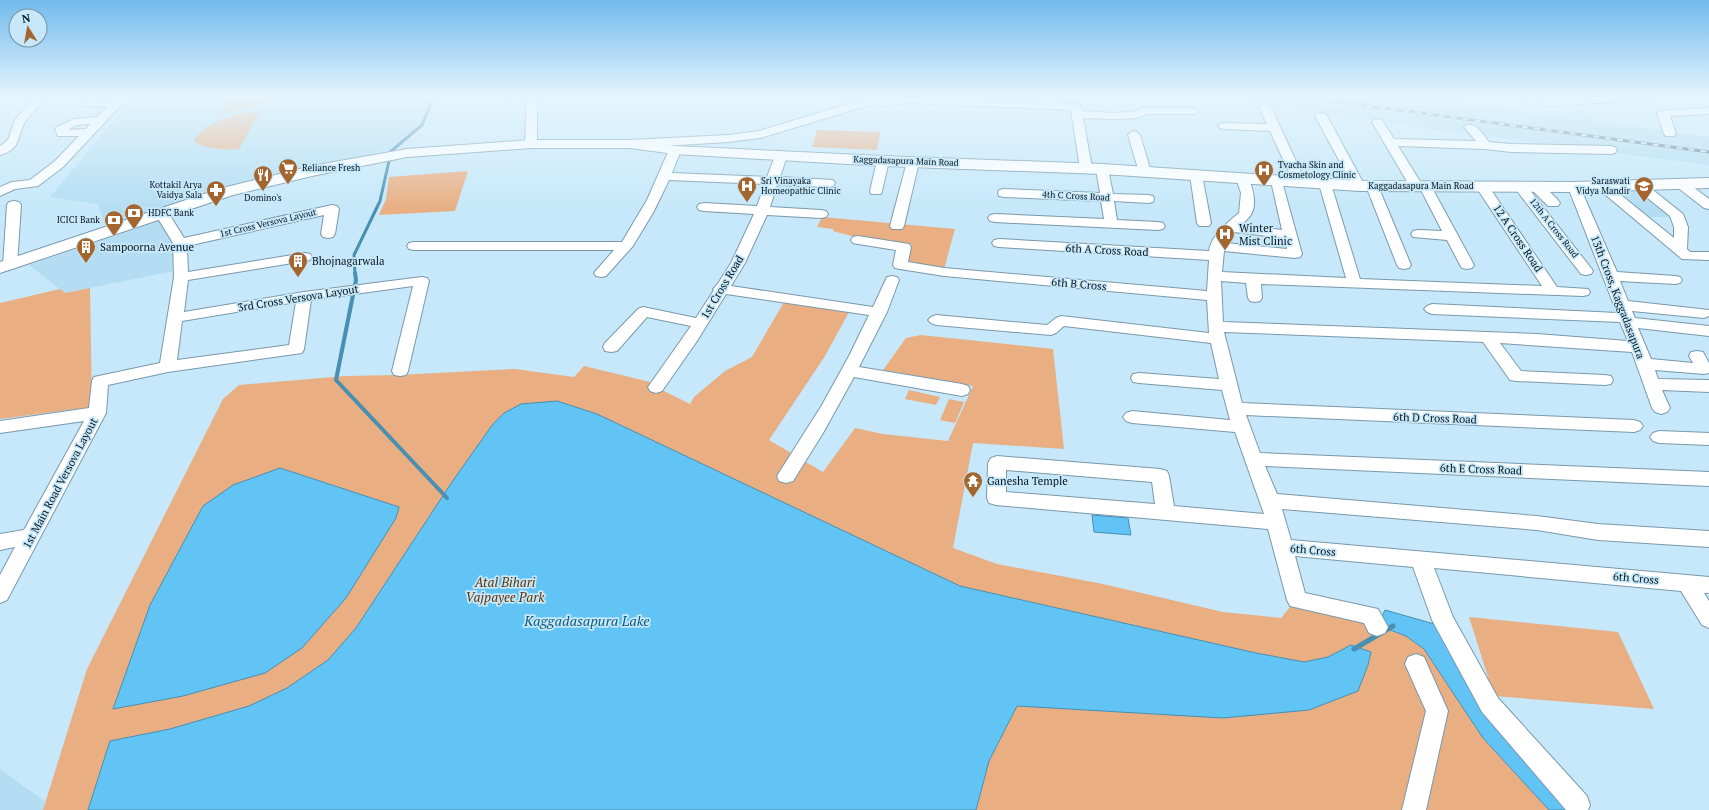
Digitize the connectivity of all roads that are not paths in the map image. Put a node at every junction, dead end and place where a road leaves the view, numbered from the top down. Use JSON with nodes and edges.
{"nodes":[{"id":1,"x":15,"y":134,"type":"edge"},
{"id":2,"x":87,"y":134,"type":"edge"},
{"id":3,"x":94,"y":134,"type":"edge"},
{"id":4,"x":532,"y":134,"type":"edge"},
{"id":5,"x":761,"y":134,"type":"edge"},
{"id":6,"x":1080,"y":134,"type":"edge"},
{"id":7,"x":1279,"y":134,"type":"edge"},
{"id":8,"x":1332,"y":134,"type":"edge"},
{"id":9,"x":1385,"y":134,"type":"edge"},
{"id":10,"x":1476,"y":134,"type":"edge"},
{"id":11,"x":1134,"y":135,"type":"dead end"},
{"id":12,"x":1390,"y":142,"type":"junction"},
{"id":13,"x":532,"y":144,"type":"junction"},
{"id":14,"x":630,"y":144,"type":"junction"},
{"id":15,"x":1485,"y":145,"type":"junction"},
{"id":16,"x":72,"y":150,"type":"junction"},
{"id":17,"x":675,"y":150,"type":"junction"},
{"id":18,"x":1611,"y":150,"type":"dead end"},
{"id":19,"x":0,"y":151,"type":"edge"},
{"id":20,"x":781,"y":156,"type":"junction"},
{"id":21,"x":883,"y":161,"type":"junction"},
{"id":22,"x":913,"y":162,"type":"junction"},
{"id":23,"x":1086,"y":168,"type":"junction"},
{"id":24,"x":1102,"y":169,"type":"junction"},
{"id":25,"x":1145,"y":172,"type":"junction"},
{"id":26,"x":1196,"y":175,"type":"junction"},
{"id":27,"x":665,"y":176,"type":"junction"},
{"id":28,"x":1242,"y":178,"type":"junction"},
{"id":29,"x":773,"y":180,"type":"junction"},
{"id":30,"x":1277,"y":181,"type":"junction"},
{"id":31,"x":828,"y":183,"type":"dead end"},
{"id":32,"x":1300,"y":183,"type":"junction"},
{"id":33,"x":1709,"y":183,"type":"edge"},
{"id":34,"x":1325,"y":184,"type":"junction"},
{"id":35,"x":1681,"y":184,"type":"junction"},
{"id":36,"x":1638,"y":185,"type":"junction"},
{"id":37,"x":1366,"y":186,"type":"junction"},
{"id":38,"x":1421,"y":186,"type":"junction"},
{"id":39,"x":1601,"y":186,"type":"junction"},
{"id":40,"x":1482,"y":187,"type":"junction"},
{"id":41,"x":1520,"y":187,"type":"junction"},
{"id":42,"x":1537,"y":187,"type":"junction"},
{"id":43,"x":1574,"y":187,"type":"junction"},
{"id":44,"x":876,"y":191,"type":"dead end"},
{"id":45,"x":0,"y":192,"type":"edge"},
{"id":46,"x":1004,"y":193,"type":"dead end"},
{"id":47,"x":1107,"y":198,"type":"junction"},
{"id":48,"x":1148,"y":199,"type":"dead end"},
{"id":49,"x":1553,"y":203,"type":"dead end"},
{"id":50,"x":14,"y":205,"type":"dead end"},
{"id":51,"x":1709,"y":205,"type":"edge"},
{"id":52,"x":704,"y":207,"type":"dead end"},
{"id":53,"x":762,"y":210,"type":"junction"},
{"id":54,"x":161,"y":212,"type":"junction"},
{"id":55,"x":821,"y":214,"type":"dead end"},
{"id":56,"x":995,"y":218,"type":"dead end"},
{"id":57,"x":1204,"y":223,"type":"dead end"},
{"id":58,"x":1111,"y":224,"type":"junction"},
{"id":59,"x":897,"y":226,"type":"dead end"},
{"id":60,"x":1158,"y":226,"type":"dead end"},
{"id":61,"x":1230,"y":228,"type":"junction"},
{"id":62,"x":328,"y":234,"type":"dead end"},
{"id":63,"x":1418,"y":234,"type":"dead end"},
{"id":64,"x":1290,"y":235,"type":"junction"},
{"id":65,"x":1452,"y":236,"type":"junction"},
{"id":66,"x":858,"y":240,"type":"dead end"},
{"id":67,"x":180,"y":243,"type":"junction"},
{"id":68,"x":999,"y":243,"type":"dead end"},
{"id":69,"x":414,"y":246,"type":"dead end"},
{"id":70,"x":626,"y":246,"type":"junction"},
{"id":71,"x":1680,"y":250,"type":"junction"},
{"id":72,"x":1217,"y":251,"type":"junction"},
{"id":73,"x":1709,"y":256,"type":"edge"},
{"id":74,"x":305,"y":257,"type":"dead end"},
{"id":75,"x":1404,"y":265,"type":"dead end"},
{"id":76,"x":1467,"y":265,"type":"dead end"},
{"id":77,"x":5,"y":266,"type":"edge"},
{"id":78,"x":1586,"y":271,"type":"dead end"},
{"id":79,"x":601,"y":273,"type":"dead end"},
{"id":80,"x":1214,"y":276,"type":"junction"},
{"id":81,"x":1611,"y":276,"type":"junction"},
{"id":82,"x":181,"y":277,"type":"junction"},
{"id":83,"x":1253,"y":279,"type":"junction"},
{"id":84,"x":892,"y":280,"type":"dead end"},
{"id":85,"x":1675,"y":280,"type":"dead end"},
{"id":86,"x":1354,"y":282,"type":"junction"},
{"id":87,"x":720,"y":289,"type":"junction"},
{"id":88,"x":1500,"y":289,"type":"junction"},
{"id":89,"x":1552,"y":291,"type":"junction"},
{"id":90,"x":1583,"y":292,"type":"dead end"},
{"id":91,"x":304,"y":296,"type":"junction"},
{"id":92,"x":1214,"y":296,"type":"junction"},
{"id":93,"x":1255,"y":298,"type":"dead end"},
{"id":94,"x":1432,"y":309,"type":"dead end"},
{"id":95,"x":879,"y":312,"type":"junction"},
{"id":96,"x":1519,"y":313,"type":"junction"},
{"id":97,"x":1704,"y":313,"type":"dead end"},
{"id":98,"x":1625,"y":315,"type":"junction"},
{"id":99,"x":175,"y":318,"type":"junction"},
{"id":100,"x":936,"y":320,"type":"dead end"},
{"id":101,"x":700,"y":323,"type":"junction"},
{"id":102,"x":1709,"y":331,"type":"edge"},
{"id":103,"x":1217,"y":333,"type":"junction"},
{"id":104,"x":1488,"y":337,"type":"junction"},
{"id":105,"x":1537,"y":339,"type":"junction"},
{"id":106,"x":611,"y":347,"type":"dead end"},
{"id":107,"x":1638,"y":347,"type":"junction"},
{"id":108,"x":1697,"y":356,"type":"dead end"},
{"id":109,"x":1644,"y":364,"type":"junction"},
{"id":110,"x":168,"y":367,"type":"junction"},
{"id":111,"x":400,"y":371,"type":"dead end"},
{"id":112,"x":850,"y":371,"type":"junction"},
{"id":113,"x":1139,"y":378,"type":"dead end"},
{"id":114,"x":1605,"y":380,"type":"dead end"},
{"id":115,"x":1652,"y":384,"type":"junction"},
{"id":116,"x":1228,"y":385,"type":"junction"},
{"id":117,"x":1709,"y":386,"type":"edge"},
{"id":118,"x":656,"y":387,"type":"dead end"},
{"id":119,"x":962,"y":390,"type":"dead end"},
{"id":120,"x":1661,"y":408,"type":"dead end"},
{"id":121,"x":1235,"y":410,"type":"junction"},
{"id":122,"x":97,"y":413,"type":"junction"},
{"id":123,"x":1132,"y":417,"type":"dead end"},
{"id":124,"x":1634,"y":426,"type":"dead end"},
{"id":125,"x":0,"y":427,"type":"edge"},
{"id":126,"x":1242,"y":427,"type":"junction"},
{"id":127,"x":1659,"y":437,"type":"dead end"},
{"id":128,"x":1709,"y":439,"type":"edge"},
{"id":129,"x":1253,"y":459,"type":"junction"},
{"id":130,"x":786,"y":476,"type":"dead end"},
{"id":131,"x":1709,"y":479,"type":"edge"},
{"id":132,"x":1270,"y":501,"type":"junction"},
{"id":133,"x":1166,"y":513,"type":"junction"},
{"id":134,"x":1276,"y":522,"type":"junction"},
{"id":135,"x":31,"y":537,"type":"junction"},
{"id":136,"x":1709,"y":539,"type":"edge"},
{"id":137,"x":0,"y":542,"type":"edge"},
{"id":138,"x":1283,"y":547,"type":"junction"},
{"id":139,"x":1420,"y":559,"type":"junction"},
{"id":140,"x":1686,"y":582,"type":"junction"},
{"id":141,"x":1709,"y":585,"type":"edge"},
{"id":142,"x":0,"y":594,"type":"edge"},
{"id":143,"x":1709,"y":619,"type":"edge"},
{"id":144,"x":1377,"y":627,"type":"dead end"},
{"id":145,"x":1416,"y":664,"type":"dead end"},
{"id":146,"x":1578,"y":805,"type":"dead end"},
{"id":147,"x":1414,"y":810,"type":"edge"}],
"edges":[{"from":1,"to":19,"type":"street"},
{"from":2,"to":16,"type":"street"},
{"from":3,"to":16,"type":"street"},
{"from":4,"to":13,"type":"street"},
{"from":5,"to":14,"type":"street"},
{"from":6,"to":23,"type":"street"},
{"from":7,"to":32,"type":"street"},
{"from":8,"to":37,"type":"street"},
{"from":9,"to":12,"type":"street"},
{"from":10,"to":15,"type":"street"},
{"from":11,"to":25,"type":"street"},
{"from":12,"to":15,"type":"street"},
{"from":12,"to":38,"type":"street"},
{"from":13,"to":14,"type":"main road","name":"Kaggadasapura Main Road"},
{"from":13,"to":54,"type":"main road","name":"Kaggadasapura Main Road"},
{"from":14,"to":17,"type":"main road","name":"Kaggadasapura Main Road"},
{"from":15,"to":18,"type":"street"},
{"from":16,"to":45,"type":"street"},
{"from":17,"to":20,"type":"main road","name":"Kaggadasapura Main Road"},
{"from":17,"to":27,"type":"street"},
{"from":20,"to":21,"type":"main road","name":"Kaggadasapura Main Road"},
{"from":20,"to":29,"type":"street","name":"1st Cross Road"},
{"from":21,"to":22,"type":"main road","name":"Kaggadasapura Main Road"},
{"from":21,"to":44,"type":"street"},
{"from":22,"to":23,"type":"main road","name":"Kaggadasapura Main Road"},
{"from":22,"to":59,"type":"street"},
{"from":23,"to":24,"type":"main road","name":"Kaggadasapura Main Road"},
{"from":24,"to":25,"type":"main road","name":"Kaggadasapura Main Road"},
{"from":24,"to":47,"type":"street"},
{"from":25,"to":26,"type":"main road","name":"Kaggadasapura Main Road"},
{"from":26,"to":28,"type":"main road","name":"Kaggadasapura Main Road"},
{"from":26,"to":57,"type":"street"},
{"from":27,"to":29,"type":"street"},
{"from":27,"to":70,"type":"street"},
{"from":28,"to":30,"type":"main road","name":"Kaggadasapura Main Road"},
{"from":28,"to":61,"type":"street"},
{"from":29,"to":31,"type":"street"},
{"from":29,"to":53,"type":"street","name":"1st Cross Road"},
{"from":30,"to":32,"type":"main road","name":"Kaggadasapura Main Road"},
{"from":30,"to":64,"type":"street"},
{"from":32,"to":34,"type":"main road","name":"Kaggadasapura Main Road"},
{"from":33,"to":35,"type":"main road","name":"Kaggadasapura Main Road"},
{"from":34,"to":37,"type":"main road","name":"Kaggadasapura Main Road"},
{"from":34,"to":86,"type":"street"},
{"from":35,"to":36,"type":"main road","name":"Kaggadasapura Main Road"},
{"from":35,"to":51,"type":"street"},
{"from":36,"to":39,"type":"main road","name":"Kaggadasapura Main Road"},
{"from":36,"to":71,"type":"street"},
{"from":37,"to":38,"type":"main road","name":"Kaggadasapura Main Road"},
{"from":37,"to":75,"type":"street"},
{"from":38,"to":40,"type":"main road","name":"Kaggadasapura Main Road"},
{"from":38,"to":65,"type":"street"},
{"from":39,"to":43,"type":"main road","name":"Kaggadasapura Main Road"},
{"from":39,"to":71,"type":"street"},
{"from":40,"to":41,"type":"main road","name":"Kaggadasapura Main Road"},
{"from":40,"to":89,"type":"street","name":"12 A Cross Road"},
{"from":41,"to":42,"type":"main road","name":"Kaggadasapura Main Road"},
{"from":41,"to":78,"type":"street","name":"12th A Cross Road"},
{"from":42,"to":43,"type":"main road","name":"Kaggadasapura Main Road"},
{"from":42,"to":49,"type":"street"},
{"from":43,"to":81,"type":"street","name":"13th Cross, Kaggadasapura"},
{"from":46,"to":47,"type":"street","name":"4th C Cross Road"},
{"from":47,"to":48,"type":"street","name":"4th C Cross Road"},
{"from":47,"to":58,"type":"street"},
{"from":50,"to":77,"type":"street"},
{"from":52,"to":53,"type":"street"},
{"from":53,"to":55,"type":"street"},
{"from":53,"to":87,"type":"street","name":"1st Cross Road"},
{"from":54,"to":67,"type":"street"},
{"from":54,"to":77,"type":"main road","name":"Kaggadasapura Main Road"},
{"from":56,"to":58,"type":"street"},
{"from":58,"to":60,"type":"street"},
{"from":61,"to":64,"type":"street"},
{"from":61,"to":72,"type":"street"},
{"from":62,"to":67,"type":"street","name":"1st Cross Versova Layout"},
{"from":63,"to":65,"type":"street"},
{"from":64,"to":72,"type":"street","name":"6th A Cross Road"},
{"from":65,"to":76,"type":"street"},
{"from":66,"to":92,"type":"street","name":"6th B Cross"},
{"from":67,"to":82,"type":"street"},
{"from":68,"to":72,"type":"street","name":"6th A Cross Road"},
{"from":69,"to":70,"type":"street"},
{"from":70,"to":79,"type":"street"},
{"from":71,"to":73,"type":"street"},
{"from":72,"to":80,"type":"street","name":"6th Cross"},
{"from":74,"to":82,"type":"street"},
{"from":80,"to":83,"type":"street"},
{"from":80,"to":92,"type":"street","name":"6th Cross"},
{"from":81,"to":85,"type":"street"},
{"from":81,"to":98,"type":"street","name":"13th Cross, Kaggadasapura"},
{"from":82,"to":99,"type":"street"},
{"from":83,"to":86,"type":"street"},
{"from":83,"to":93,"type":"street"},
{"from":84,"to":95,"type":"street"},
{"from":86,"to":88,"type":"street"},
{"from":87,"to":95,"type":"street"},
{"from":87,"to":101,"type":"street","name":"1st Cross Road"},
{"from":88,"to":89,"type":"street"},
{"from":88,"to":96,"type":"street"},
{"from":89,"to":90,"type":"street"},
{"from":91,"to":99,"type":"street","name":"3rd Cross Versova Layout"},
{"from":91,"to":110,"type":"street"},
{"from":91,"to":111,"type":"street","name":"3rd Cross Versova Layout"},
{"from":92,"to":103,"type":"street","name":"6th Cross"},
{"from":94,"to":96,"type":"street"},
{"from":95,"to":112,"type":"street"},
{"from":96,"to":98,"type":"street"},
{"from":96,"to":105,"type":"street"},
{"from":97,"to":98,"type":"street"},
{"from":98,"to":102,"type":"street"},
{"from":98,"to":107,"type":"street","name":"13th Cross, Kaggadasapura"},
{"from":99,"to":110,"type":"street"},
{"from":100,"to":103,"type":"street"},
{"from":101,"to":106,"type":"street"},
{"from":101,"to":118,"type":"street","name":"1st Cross Road"},
{"from":103,"to":104,"type":"street"},
{"from":103,"to":116,"type":"street","name":"6th Cross"},
{"from":104,"to":105,"type":"street"},
{"from":104,"to":114,"type":"street"},
{"from":105,"to":107,"type":"street"},
{"from":107,"to":109,"type":"street","name":"13th Cross, Kaggadasapura"},
{"from":108,"to":109,"type":"street"},
{"from":109,"to":115,"type":"street","name":"13th Cross, Kaggadasapura"},
{"from":110,"to":122,"type":"street","name":"1st Main Road Versova Layout"},
{"from":112,"to":119,"type":"street"},
{"from":112,"to":130,"type":"street"},
{"from":113,"to":116,"type":"street"},
{"from":115,"to":117,"type":"street"},
{"from":115,"to":120,"type":"street","name":"13th Cross, Kaggadasapura"},
{"from":116,"to":121,"type":"street","name":"6th Cross"},
{"from":121,"to":124,"type":"street","name":"6th D Cross Road"},
{"from":121,"to":126,"type":"street","name":"6th Cross"},
{"from":122,"to":125,"type":"street"},
{"from":122,"to":135,"type":"street","name":"1st Main Road Versova Layout"},
{"from":123,"to":126,"type":"street"},
{"from":126,"to":129,"type":"street","name":"6th Cross"},
{"from":127,"to":128,"type":"street"},
{"from":129,"to":131,"type":"street","name":"6th E Cross Road"},
{"from":129,"to":132,"type":"street","name":"6th Cross"},
{"from":132,"to":134,"type":"street","name":"6th Cross"},
{"from":132,"to":136,"type":"street"},
{"from":133,"to":133,"type":"street"},
{"from":133,"to":134,"type":"street"},
{"from":134,"to":138,"type":"street","name":"6th Cross"},
{"from":135,"to":137,"type":"street"},
{"from":135,"to":142,"type":"street","name":"1st Main Road Versova Layout"},
{"from":138,"to":139,"type":"street","name":"6th Cross"},
{"from":138,"to":144,"type":"street"},
{"from":139,"to":140,"type":"street","name":"6th Cross"},
{"from":139,"to":146,"type":"street"},
{"from":140,"to":141,"type":"street","name":"6th Cross"},
{"from":140,"to":143,"type":"street"},
{"from":145,"to":147,"type":"street"}]}
